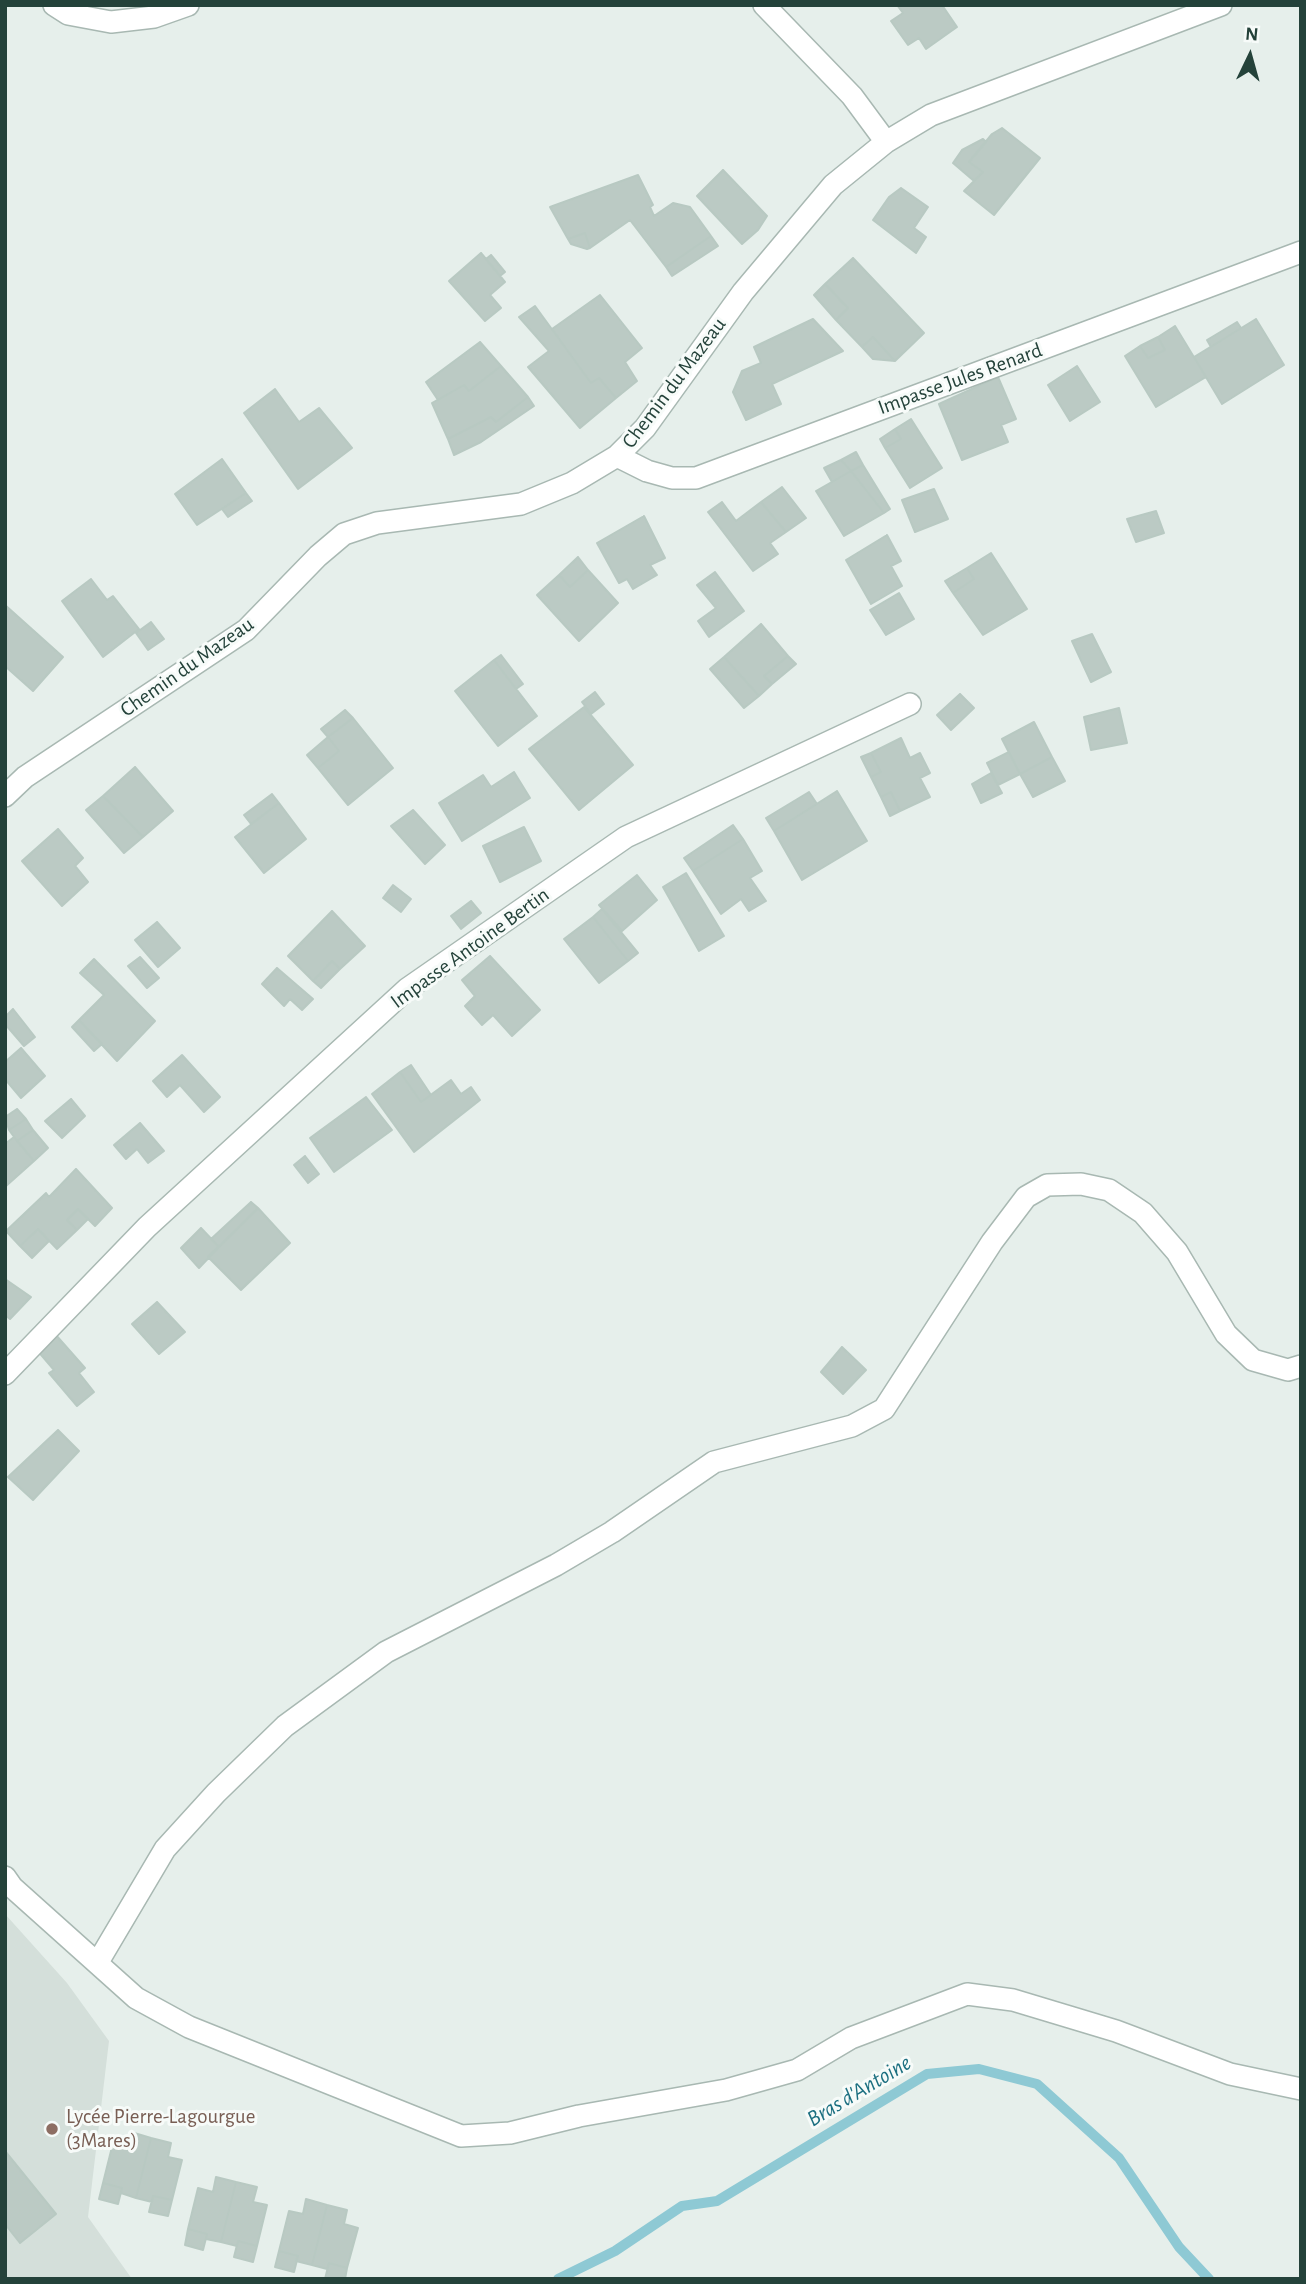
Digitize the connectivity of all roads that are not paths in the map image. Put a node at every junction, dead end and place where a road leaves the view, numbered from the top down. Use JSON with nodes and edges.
{"nodes":[{"id":1,"x":54,"y":5,"type":"edge"},
{"id":2,"x":188,"y":5,"type":"edge"},
{"id":3,"x":764,"y":5,"type":"edge"},
{"id":4,"x":1221,"y":5,"type":"edge"},
{"id":5,"x":886,"y":142,"type":"junction"},
{"id":6,"x":1301,"y":252,"type":"edge"},
{"id":7,"x":617,"y":456,"type":"junction"},
{"id":8,"x":910,"y":704,"type":"dead end"},
{"id":9,"x":5,"y":796,"type":"edge"},
{"id":10,"x":1301,"y":1366,"type":"edge"},
{"id":11,"x":5,"y":1374,"type":"edge"},
{"id":12,"x":5,"y":1877,"type":"edge"},
{"id":13,"x":98,"y":1962,"type":"junction"},
{"id":14,"x":1301,"y":2089,"type":"edge"}],
"edges":[{"from":1,"to":2,"type":"street"},
{"from":3,"to":5,"type":"street"},
{"from":4,"to":5,"type":"street","name":"Chemin du Mazeau"},
{"from":5,"to":7,"type":"street","name":"Chemin du Mazeau"},
{"from":6,"to":7,"type":"street","name":"Impasse Jules Renard"},
{"from":7,"to":9,"type":"street","name":"Chemin du Mazeau"},
{"from":8,"to":11,"type":"street","name":"Impasse Antoine Bertin"},
{"from":10,"to":13,"type":"street"},
{"from":12,"to":13,"type":"street"},
{"from":13,"to":14,"type":"street"}]}
